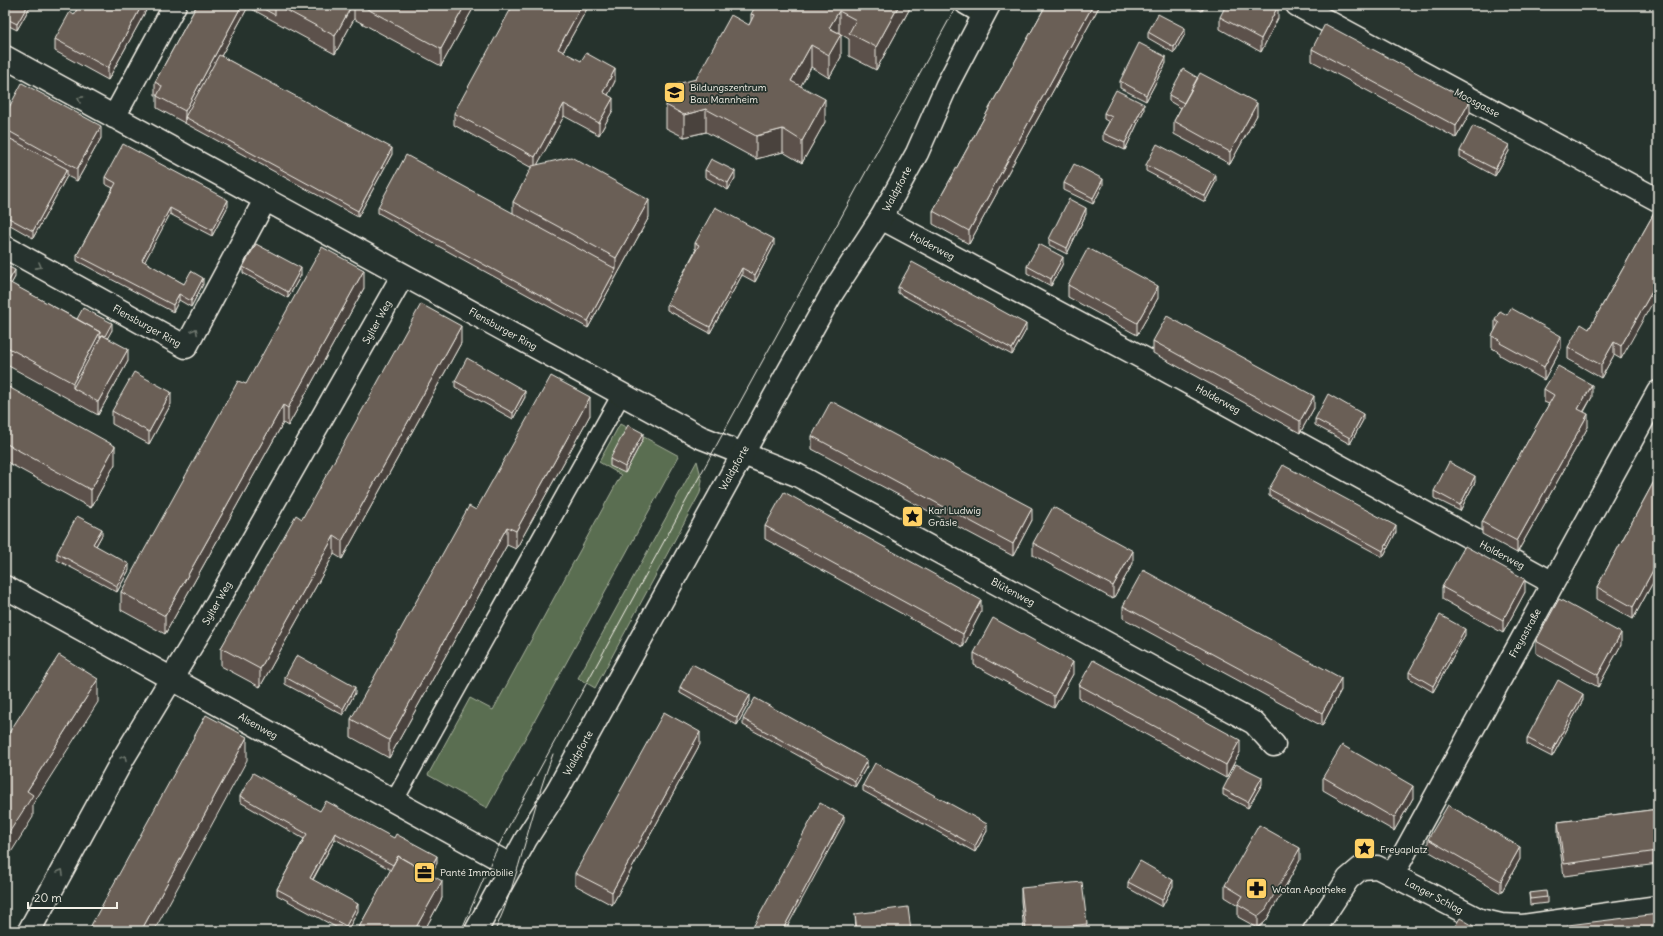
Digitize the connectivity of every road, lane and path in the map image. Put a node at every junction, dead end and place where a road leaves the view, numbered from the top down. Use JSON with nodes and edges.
{"nodes":[{"id":1,"x":175,"y":5,"type":"edge"},
{"id":2,"x":964,"y":5,"type":"edge"},
{"id":3,"x":1297,"y":5,"type":"edge"},
{"id":4,"x":986,"y":10,"type":"edge"},
{"id":5,"x":5,"y":57,"type":"edge"},
{"id":6,"x":114,"y":117,"type":"junction"},
{"id":7,"x":265,"y":200,"type":"junction"},
{"id":8,"x":1658,"y":200,"type":"edge"},
{"id":9,"x":881,"y":218,"type":"junction"},
{"id":10,"x":5,"y":247,"type":"edge"},
{"id":11,"x":403,"y":275,"type":"junction"},
{"id":12,"x":1658,"y":392,"type":"edge"},
{"id":13,"x":621,"y":395,"type":"junction"},
{"id":14,"x":742,"y":454,"type":"junction"},
{"id":15,"x":1553,"y":583,"type":"junction"},
{"id":16,"x":5,"y":587,"type":"edge"},
{"id":17,"x":173,"y":679,"type":"junction"},
{"id":18,"x":1274,"y":745,"type":"dead end"},
{"id":19,"x":394,"y":801,"type":"junction"},
{"id":20,"x":512,"y":866,"type":"junction"},
{"id":21,"x":1393,"y":874,"type":"junction"},
{"id":22,"x":1658,"y":908,"type":"edge"},
{"id":23,"x":29,"y":931,"type":"edge"},
{"id":24,"x":476,"y":931,"type":"edge"},
{"id":25,"x":1314,"y":931,"type":"edge"}],
"edges":[{"from":1,"to":6,"type":"street"},
{"from":2,"to":4,"type":"lane"},
{"from":3,"to":8,"type":"street","name":"Moosgasse"},
{"from":4,"to":9,"type":"street","name":"Waldpforte"},
{"from":6,"to":5,"type":"street","name":"Flensburger Ring","one_way":true},
{"from":6,"to":7,"type":"street","name":"Flensburger Ring"},
{"from":10,"to":7,"type":"street","name":"Flensburger Ring","one_way":true},
{"from":7,"to":11,"type":"street","name":"Flensburger Ring"},
{"from":9,"to":14,"type":"street","name":"Waldpforte"},
{"from":9,"to":15,"type":"street","name":"Holderweg"},
{"from":11,"to":13,"type":"street","name":"Flensburger Ring"},
{"from":11,"to":17,"type":"street","name":"Sylter Weg"},
{"from":12,"to":15,"type":"street","name":"Freyastraße"},
{"from":13,"to":14,"type":"street","name":"Flensburger Ring"},
{"from":13,"to":19,"type":"lane"},
{"from":14,"to":18,"type":"street","name":"Blütenweg"},
{"from":14,"to":20,"type":"street","name":"Waldpforte"},
{"from":15,"to":21,"type":"street","name":"Freyastraße"},
{"from":16,"to":17,"type":"street","name":"Alsenweg"},
{"from":17,"to":19,"type":"street","name":"Alsenweg"},
{"from":23,"to":17,"type":"street","name":"Sylter Weg","one_way":true},
{"from":19,"to":20,"type":"street","name":"Alsenweg"},
{"from":20,"to":24,"type":"street","name":"Waldpforte"},
{"from":21,"to":22,"type":"street","name":"Langer Schlag"},
{"from":21,"to":25,"type":"street","name":"Langer Schlag"}]}
